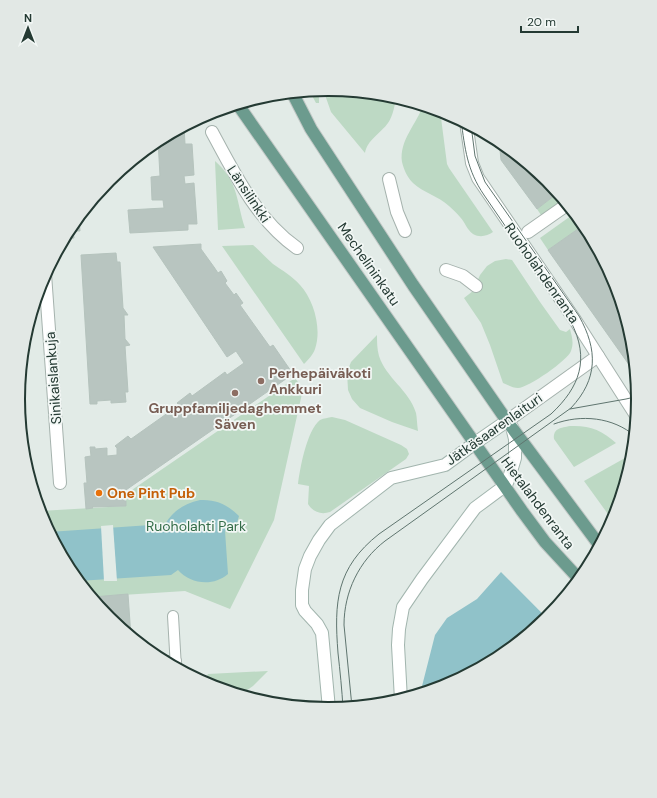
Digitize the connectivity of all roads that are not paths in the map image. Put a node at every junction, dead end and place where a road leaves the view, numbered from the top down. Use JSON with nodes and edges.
{"nodes":[{"id":1,"x":295,"y":97,"type":"edge"},
{"id":2,"x":240,"y":109,"type":"edge"},
{"id":3,"x":467,"y":129,"type":"edge"},
{"id":4,"x":212,"y":132,"type":"dead end"},
{"id":5,"x":389,"y":179,"type":"dead end"},
{"id":6,"x":564,"y":207,"type":"edge"},
{"id":7,"x":405,"y":231,"type":"dead end"},
{"id":8,"x":528,"y":232,"type":"dead end"},
{"id":9,"x":296,"y":248,"type":"dead end"},
{"id":10,"x":446,"y":270,"type":"dead end"},
{"id":11,"x":476,"y":286,"type":"dead end"},
{"id":12,"x":46,"y":288,"type":"edge"},
{"id":13,"x":598,"y":356,"type":"junction"},
{"id":14,"x":632,"y":408,"type":"edge"},
{"id":15,"x":510,"y":424,"type":"junction"},
{"id":16,"x":475,"y":443,"type":"junction"},
{"id":17,"x":60,"y":483,"type":"dead end"},
{"id":18,"x":506,"y":485,"type":"junction"},
{"id":19,"x":596,"y":541,"type":"edge"},
{"id":20,"x":576,"y":575,"type":"edge"},
{"id":21,"x":173,"y":616,"type":"dead end"},
{"id":22,"x":176,"y":661,"type":"edge"},
{"id":23,"x":400,"y":694,"type":"edge"},
{"id":24,"x":328,"y":702,"type":"edge"}],
"edges":[{"from":1,"to":15,"type":"main road","name":"Mechelininkatu"},
{"from":2,"to":16,"type":"main road","name":"Mechelininkatu"},
{"from":3,"to":13,"type":"street","name":"Ruoholahdenranta"},
{"from":4,"to":9,"type":"street","name":"Länsilinkki"},
{"from":5,"to":7,"type":"street"},
{"from":6,"to":8,"type":"street"},
{"from":10,"to":11,"type":"street"},
{"from":12,"to":17,"type":"street","name":"Sinikaislankuja"},
{"from":13,"to":14,"type":"street","name":"Ruoholahdenranta"},
{"from":13,"to":15,"type":"street","name":"Jätkäsaarenlaituri"},
{"from":15,"to":16,"type":"street","name":"Jätkäsaarenlaituri"},
{"from":15,"to":18,"type":"street","name":"Jätkäsaarenlaituri"},
{"from":15,"to":19,"type":"main road","name":"Hietalahdenranta"},
{"from":16,"to":18,"type":"main road","name":"Hietalahdenranta"},
{"from":16,"to":24,"type":"street","name":"Jätkäsaarenlaituri"},
{"from":18,"to":20,"type":"main road","name":"Hietalahdenranta"},
{"from":18,"to":23,"type":"street"},
{"from":21,"to":22,"type":"lane"}]}
